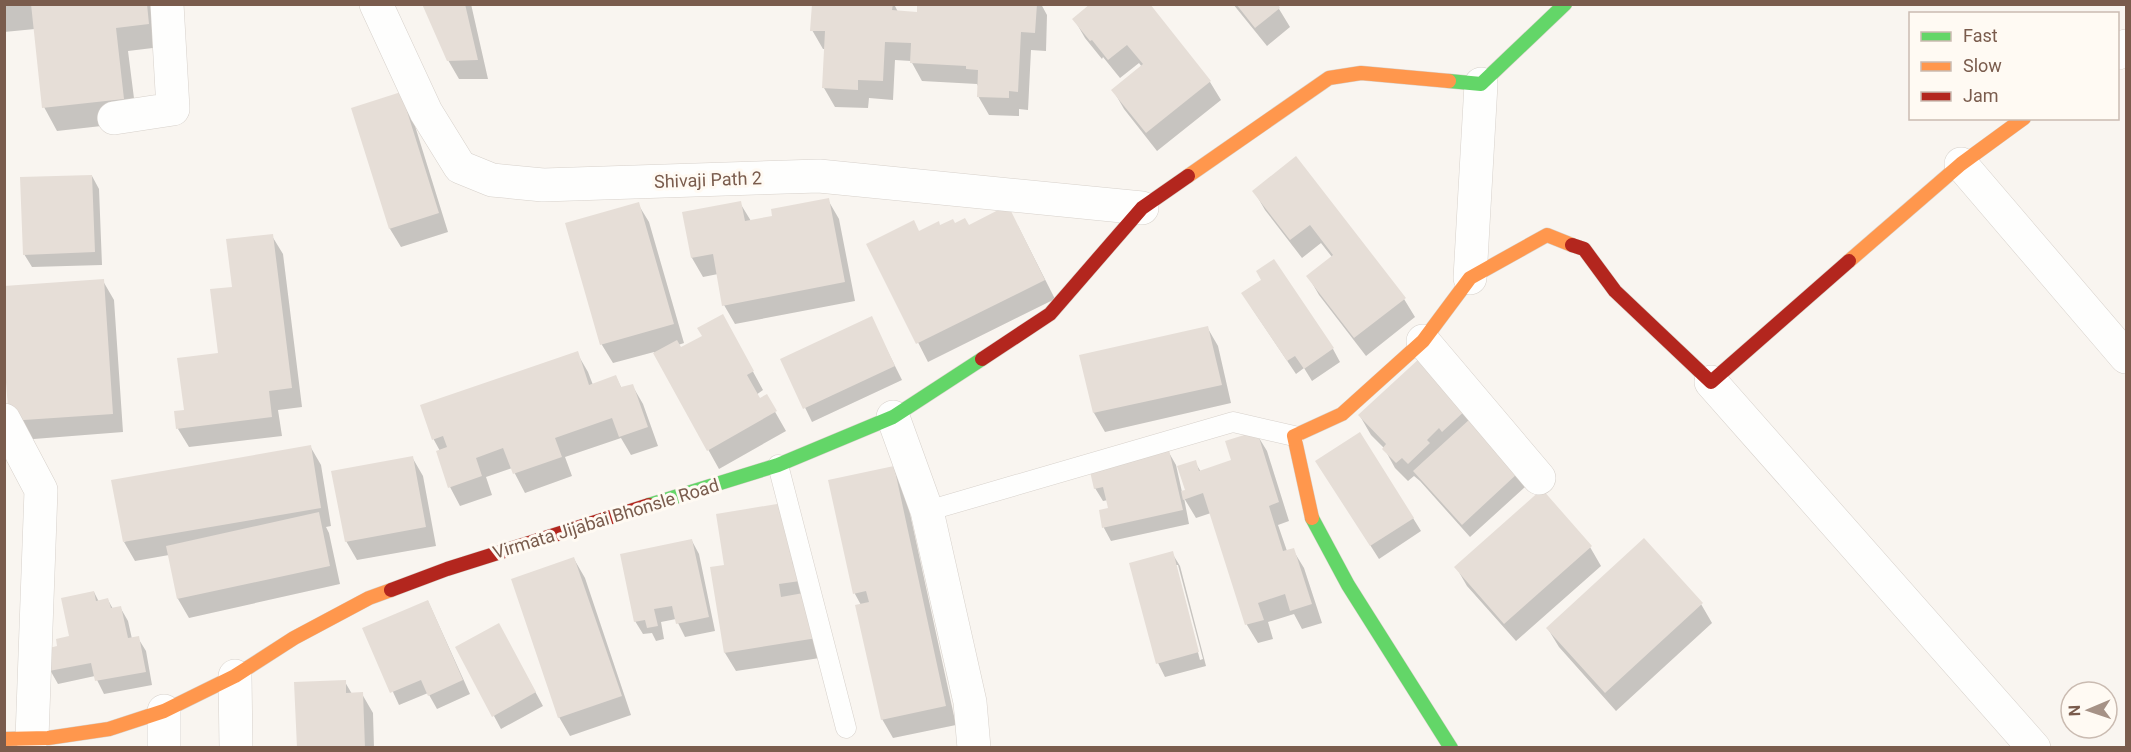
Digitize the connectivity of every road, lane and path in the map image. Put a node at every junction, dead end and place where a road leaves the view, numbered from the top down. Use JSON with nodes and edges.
{"nodes":[{"id":1,"x":167,"y":4,"type":"edge"},
{"id":2,"x":376,"y":4,"type":"edge"},
{"id":3,"x":1565,"y":4,"type":"edge"},
{"id":4,"x":1481,"y":84,"type":"junction"},
{"id":5,"x":114,"y":118,"type":"dead end"},
{"id":6,"x":2022,"y":120,"type":"edge"},
{"id":7,"x":1960,"y":164,"type":"junction"},
{"id":8,"x":1142,"y":208,"type":"junction"},
{"id":9,"x":1470,"y":278,"type":"junction"},
{"id":10,"x":1423,"y":341,"type":"junction"},
{"id":11,"x":2127,"y":357,"type":"edge"},
{"id":12,"x":1711,"y":382,"type":"junction"},
{"id":13,"x":893,"y":417,"type":"junction"},
{"id":14,"x":4,"y":420,"type":"edge"},
{"id":15,"x":1294,"y":436,"type":"junction"},
{"id":16,"x":778,"y":465,"type":"junction"},
{"id":17,"x":1539,"y":478,"type":"dead end"},
{"id":18,"x":927,"y":511,"type":"junction"},
{"id":19,"x":235,"y":676,"type":"junction"},
{"id":20,"x":164,"y":711,"type":"junction"},
{"id":21,"x":846,"y":728,"type":"dead end"},
{"id":22,"x":33,"y":741,"type":"edge"},
{"id":23,"x":164,"y":747,"type":"edge"},
{"id":24,"x":236,"y":747,"type":"edge"},
{"id":25,"x":974,"y":747,"type":"edge"},
{"id":26,"x":1451,"y":747,"type":"edge"},
{"id":27,"x":2034,"y":747,"type":"edge"}],
"edges":[{"from":1,"to":5,"type":"street"},
{"from":2,"to":8,"type":"street","name":"Shivaji Path 2"},
{"from":3,"to":4,"type":"street"},
{"from":4,"to":8,"type":"street","name":"Virmata Jijabai Bhonsle Road"},
{"from":4,"to":9,"type":"street"},
{"from":6,"to":7,"type":"street"},
{"from":7,"to":11,"type":"street"},
{"from":7,"to":12,"type":"street"},
{"from":8,"to":13,"type":"street","name":"Virmata Jijabai Bhonsle Road"},
{"from":9,"to":10,"type":"street"},
{"from":9,"to":12,"type":"street"},
{"from":10,"to":15,"type":"street"},
{"from":10,"to":17,"type":"street"},
{"from":12,"to":27,"type":"street"},
{"from":13,"to":16,"type":"street","name":"Virmata Jijabai Bhonsle Road"},
{"from":13,"to":18,"type":"street"},
{"from":14,"to":22,"type":"street"},
{"from":15,"to":18,"type":"lane"},
{"from":15,"to":26,"type":"street"},
{"from":16,"to":19,"type":"street","name":"Virmata Jijabai Bhonsle Road"},
{"from":16,"to":21,"type":"lane"},
{"from":18,"to":25,"type":"street"},
{"from":19,"to":20,"type":"street","name":"Virmata Jijabai Bhonsle Road"},
{"from":19,"to":24,"type":"street"},
{"from":20,"to":22,"type":"street","name":"Virmata Jijabai Bhonsle Road"},
{"from":20,"to":23,"type":"street"}]}
